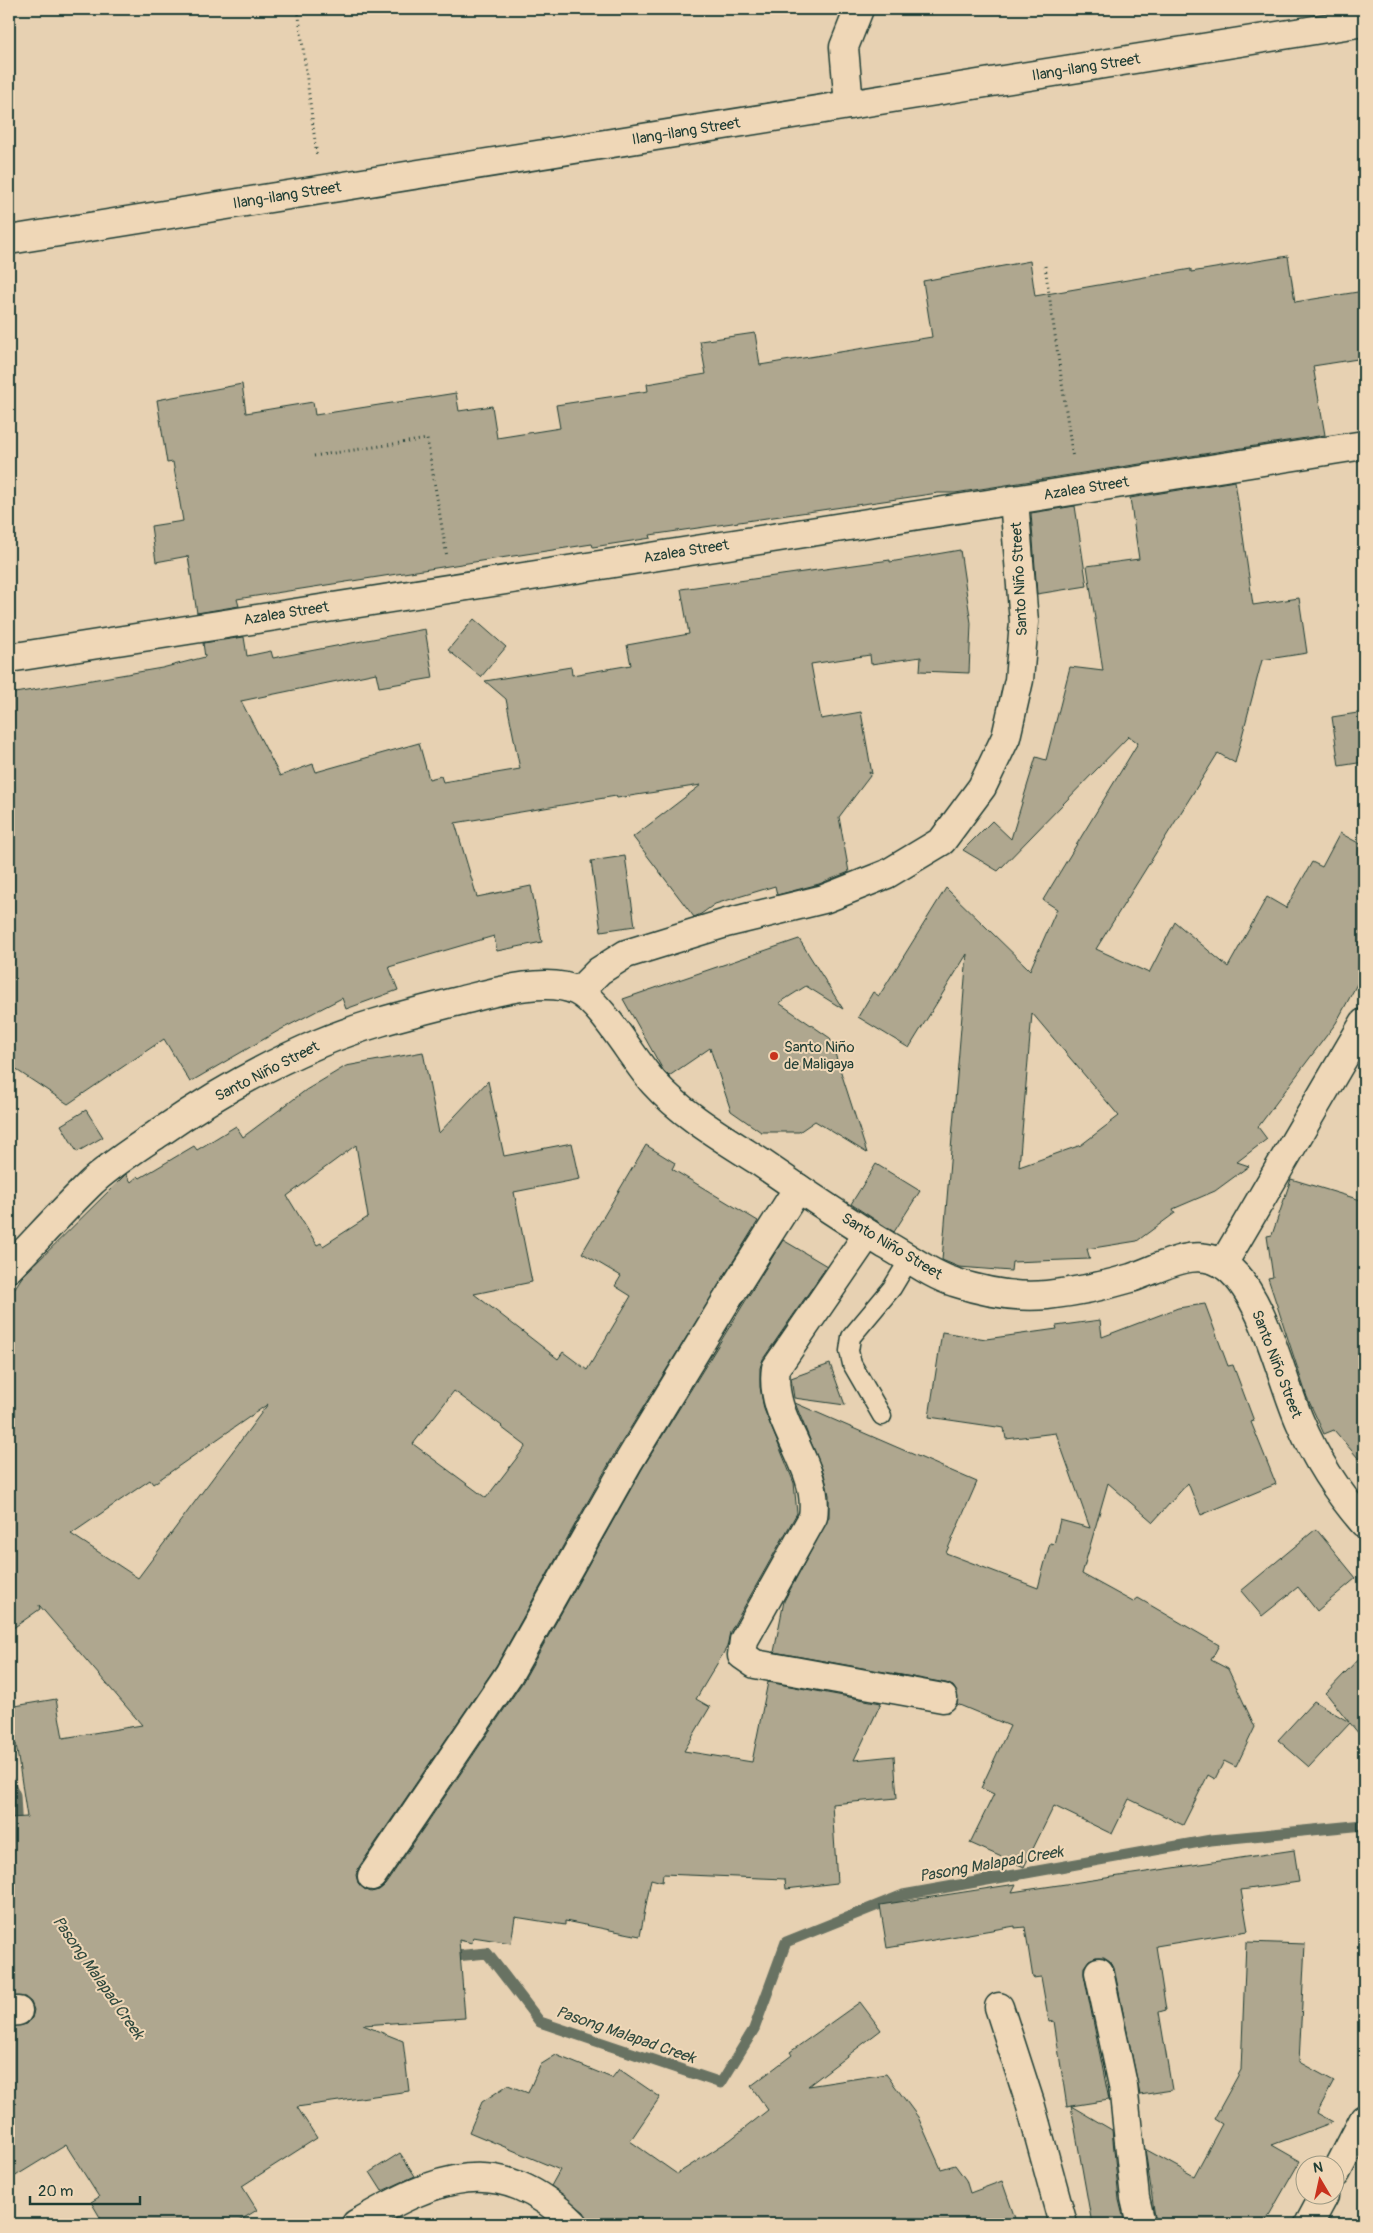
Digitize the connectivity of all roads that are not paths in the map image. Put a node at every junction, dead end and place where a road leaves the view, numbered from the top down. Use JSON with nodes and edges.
{"nodes":[{"id":1,"x":859,"y":9,"type":"edge"},
{"id":2,"x":1364,"y":22,"type":"edge"},
{"id":3,"x":850,"y":105,"type":"junction"},
{"id":4,"x":9,"y":240,"type":"edge"},
{"id":5,"x":1364,"y":445,"type":"edge"},
{"id":6,"x":1014,"y":500,"type":"junction"},
{"id":7,"x":9,"y":658,"type":"edge"},
{"id":8,"x":579,"y":992,"type":"junction"},
{"id":9,"x":1364,"y":1023,"type":"edge"},
{"id":10,"x":798,"y":1188,"type":"junction"},
{"id":11,"x":868,"y":1234,"type":"junction"},
{"id":12,"x":910,"y":1258,"type":"junction"},
{"id":13,"x":1224,"y":1264,"type":"junction"},
{"id":14,"x":9,"y":1268,"type":"edge"},
{"id":15,"x":882,"y":1416,"type":"dead end"},
{"id":16,"x":1364,"y":1523,"type":"edge"},
{"id":17,"x":943,"y":1698,"type":"dead end"},
{"id":18,"x":372,"y":1876,"type":"dead end"},
{"id":19,"x":1100,"y":1972,"type":"dead end"},
{"id":20,"x":999,"y":2007,"type":"dead end"},
{"id":21,"x":1364,"y":2119,"type":"edge"},
{"id":22,"x":1345,"y":2156,"type":"edge"},
{"id":23,"x":1319,"y":2206,"type":"edge"},
{"id":24,"x":356,"y":2224,"type":"edge"},
{"id":25,"x":574,"y":2224,"type":"edge"},
{"id":26,"x":1063,"y":2224,"type":"edge"},
{"id":27,"x":1141,"y":2224,"type":"edge"},
{"id":28,"x":1309,"y":2224,"type":"edge"}],
"edges":[{"from":1,"to":3,"type":"street"},
{"from":2,"to":3,"type":"street","name":"Ilang-ilang Street"},
{"from":3,"to":4,"type":"street","name":"Ilang-ilang Street"},
{"from":5,"to":6,"type":"street","name":"Azalea Street"},
{"from":6,"to":7,"type":"street","name":"Azalea Street"},
{"from":6,"to":8,"type":"street","name":"Santo Niño Street"},
{"from":8,"to":10,"type":"street","name":"Santo Niño Street"},
{"from":8,"to":14,"type":"street","name":"Santo Niño Street"},
{"from":9,"to":13,"type":"street"},
{"from":10,"to":11,"type":"street","name":"Santo Niño Street"},
{"from":10,"to":18,"type":"street"},
{"from":11,"to":12,"type":"street","name":"Santo Niño Street"},
{"from":11,"to":17,"type":"street"},
{"from":12,"to":13,"type":"street","name":"Santo Niño Street"},
{"from":12,"to":15,"type":"lane"},
{"from":13,"to":16,"type":"street","name":"Santo Niño Street"},
{"from":19,"to":27,"type":"street"},
{"from":20,"to":26,"type":"street"},
{"from":21,"to":22,"type":"street"},
{"from":23,"to":28,"type":"street"},
{"from":24,"to":25,"type":"street"}]}
